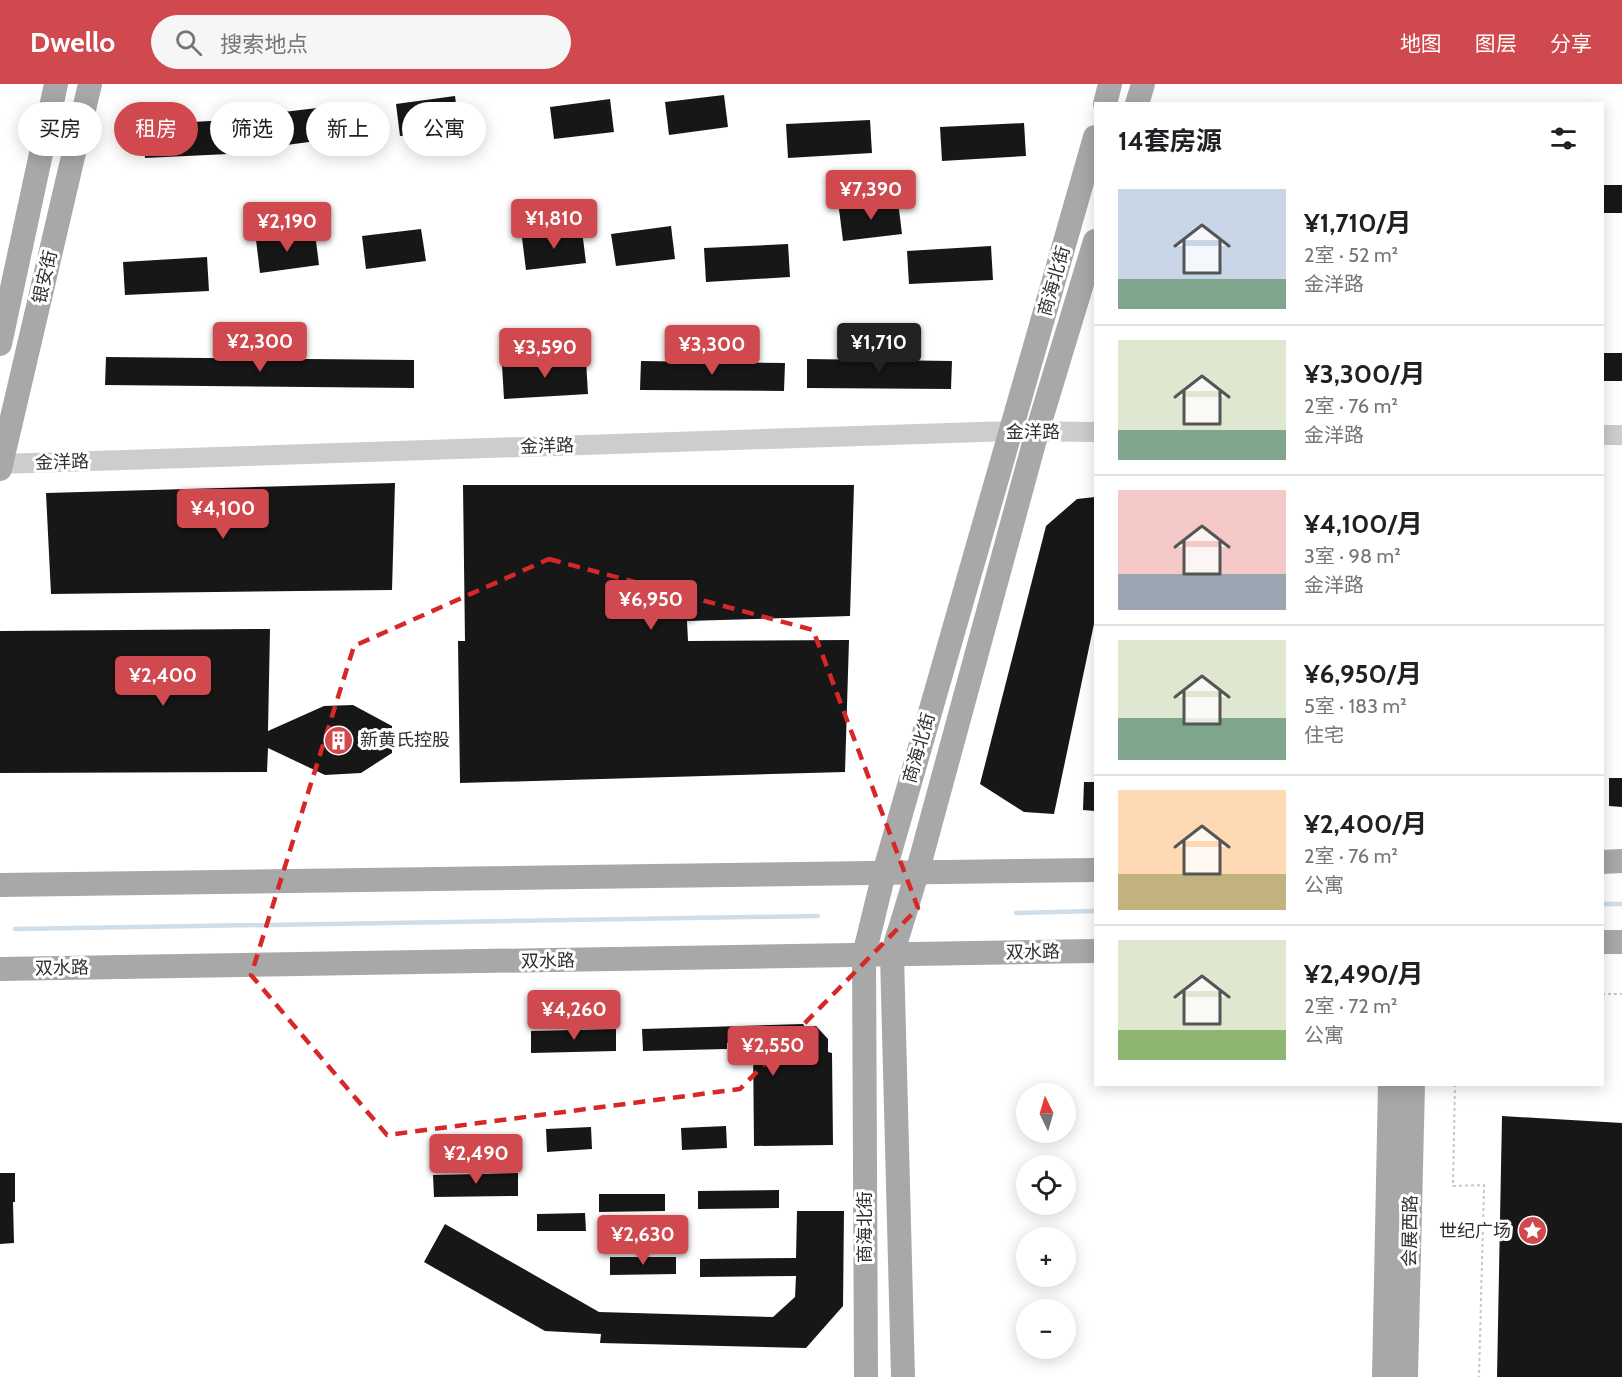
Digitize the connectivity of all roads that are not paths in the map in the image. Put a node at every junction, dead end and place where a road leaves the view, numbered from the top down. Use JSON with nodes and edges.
{"nodes":[{"id":1,"x":56,"y":84,"type":"edge"},
{"id":2,"x":90,"y":84,"type":"edge"},
{"id":3,"x":1110,"y":84,"type":"edge"},
{"id":4,"x":1143,"y":84,"type":"edge"},
{"id":5,"x":1106,"y":102,"type":"edge"},
{"id":6,"x":1138,"y":102,"type":"edge"},
{"id":7,"x":1094,"y":141,"type":"edge"},
{"id":8,"x":1094,"y":245,"type":"edge"},
{"id":9,"x":0,"y":344,"type":"edge"},
{"id":10,"x":1011,"y":432,"type":"junction"},
{"id":11,"x":1038,"y":432,"type":"junction"},
{"id":12,"x":1094,"y":432,"type":"edge"},
{"id":13,"x":1604,"y":435,"type":"edge"},
{"id":14,"x":1622,"y":435,"type":"edge"},
{"id":15,"x":0,"y":466,"type":"edge"},
{"id":16,"x":1622,"y":861,"type":"edge"},
{"id":17,"x":1604,"y":862,"type":"edge"},
{"id":18,"x":1094,"y":870,"type":"edge"},
{"id":19,"x":884,"y":873,"type":"junction"},
{"id":20,"x":917,"y":873,"type":"junction"},
{"id":21,"x":0,"y":885,"type":"edge"},
{"id":22,"x":1604,"y":942,"type":"edge"},
{"id":23,"x":1622,"y":942,"type":"edge"},
{"id":24,"x":1094,"y":951,"type":"edge"},
{"id":25,"x":864,"y":955,"type":"junction"},
{"id":26,"x":892,"y":955,"type":"junction"},
{"id":27,"x":0,"y":969,"type":"edge"},
{"id":28,"x":1390,"y":1086,"type":"edge"},
{"id":29,"x":1413,"y":1086,"type":"edge"},
{"id":30,"x":866,"y":1377,"type":"edge"},
{"id":31,"x":903,"y":1377,"type":"edge"},
{"id":32,"x":1384,"y":1377,"type":"edge"},
{"id":33,"x":1406,"y":1377,"type":"edge"}],
"edges":[{"from":1,"to":9,"type":"main road","name":"银安街"},
{"from":2,"to":15,"type":"main road","name":"银安街"},
{"from":3,"to":5,"type":"main road"},
{"from":4,"to":6,"type":"main road"},
{"from":7,"to":10,"type":"main road","name":"商海北街"},
{"from":8,"to":11,"type":"main road","name":"商海北街"},
{"from":10,"to":11,"type":"street","name":"金洋路"},
{"from":10,"to":15,"type":"street","name":"金洋路"},
{"from":10,"to":19,"type":"main road","name":"商海北街"},
{"from":11,"to":12,"type":"street","name":"金洋路"},
{"from":11,"to":20,"type":"main road","name":"商海北街"},
{"from":13,"to":14,"type":"street"},
{"from":16,"to":17,"type":"main road"},
{"from":18,"to":20,"type":"main road"},
{"from":19,"to":20,"type":"main road"},
{"from":19,"to":21,"type":"main road"},
{"from":19,"to":25,"type":"main road","name":"商海北街"},
{"from":20,"to":26,"type":"main road","name":"商海北街"},
{"from":22,"to":23,"type":"main road"},
{"from":24,"to":26,"type":"main road","name":"双水路"},
{"from":25,"to":26,"type":"main road","name":"双水路"},
{"from":25,"to":27,"type":"main road","name":"双水路"},
{"from":25,"to":30,"type":"main road","name":"商海北街"},
{"from":26,"to":31,"type":"main road","name":"商海北街"},
{"from":28,"to":32,"type":"main road","name":"会展西路"},
{"from":29,"to":33,"type":"main road","name":"会展西路"}]}
